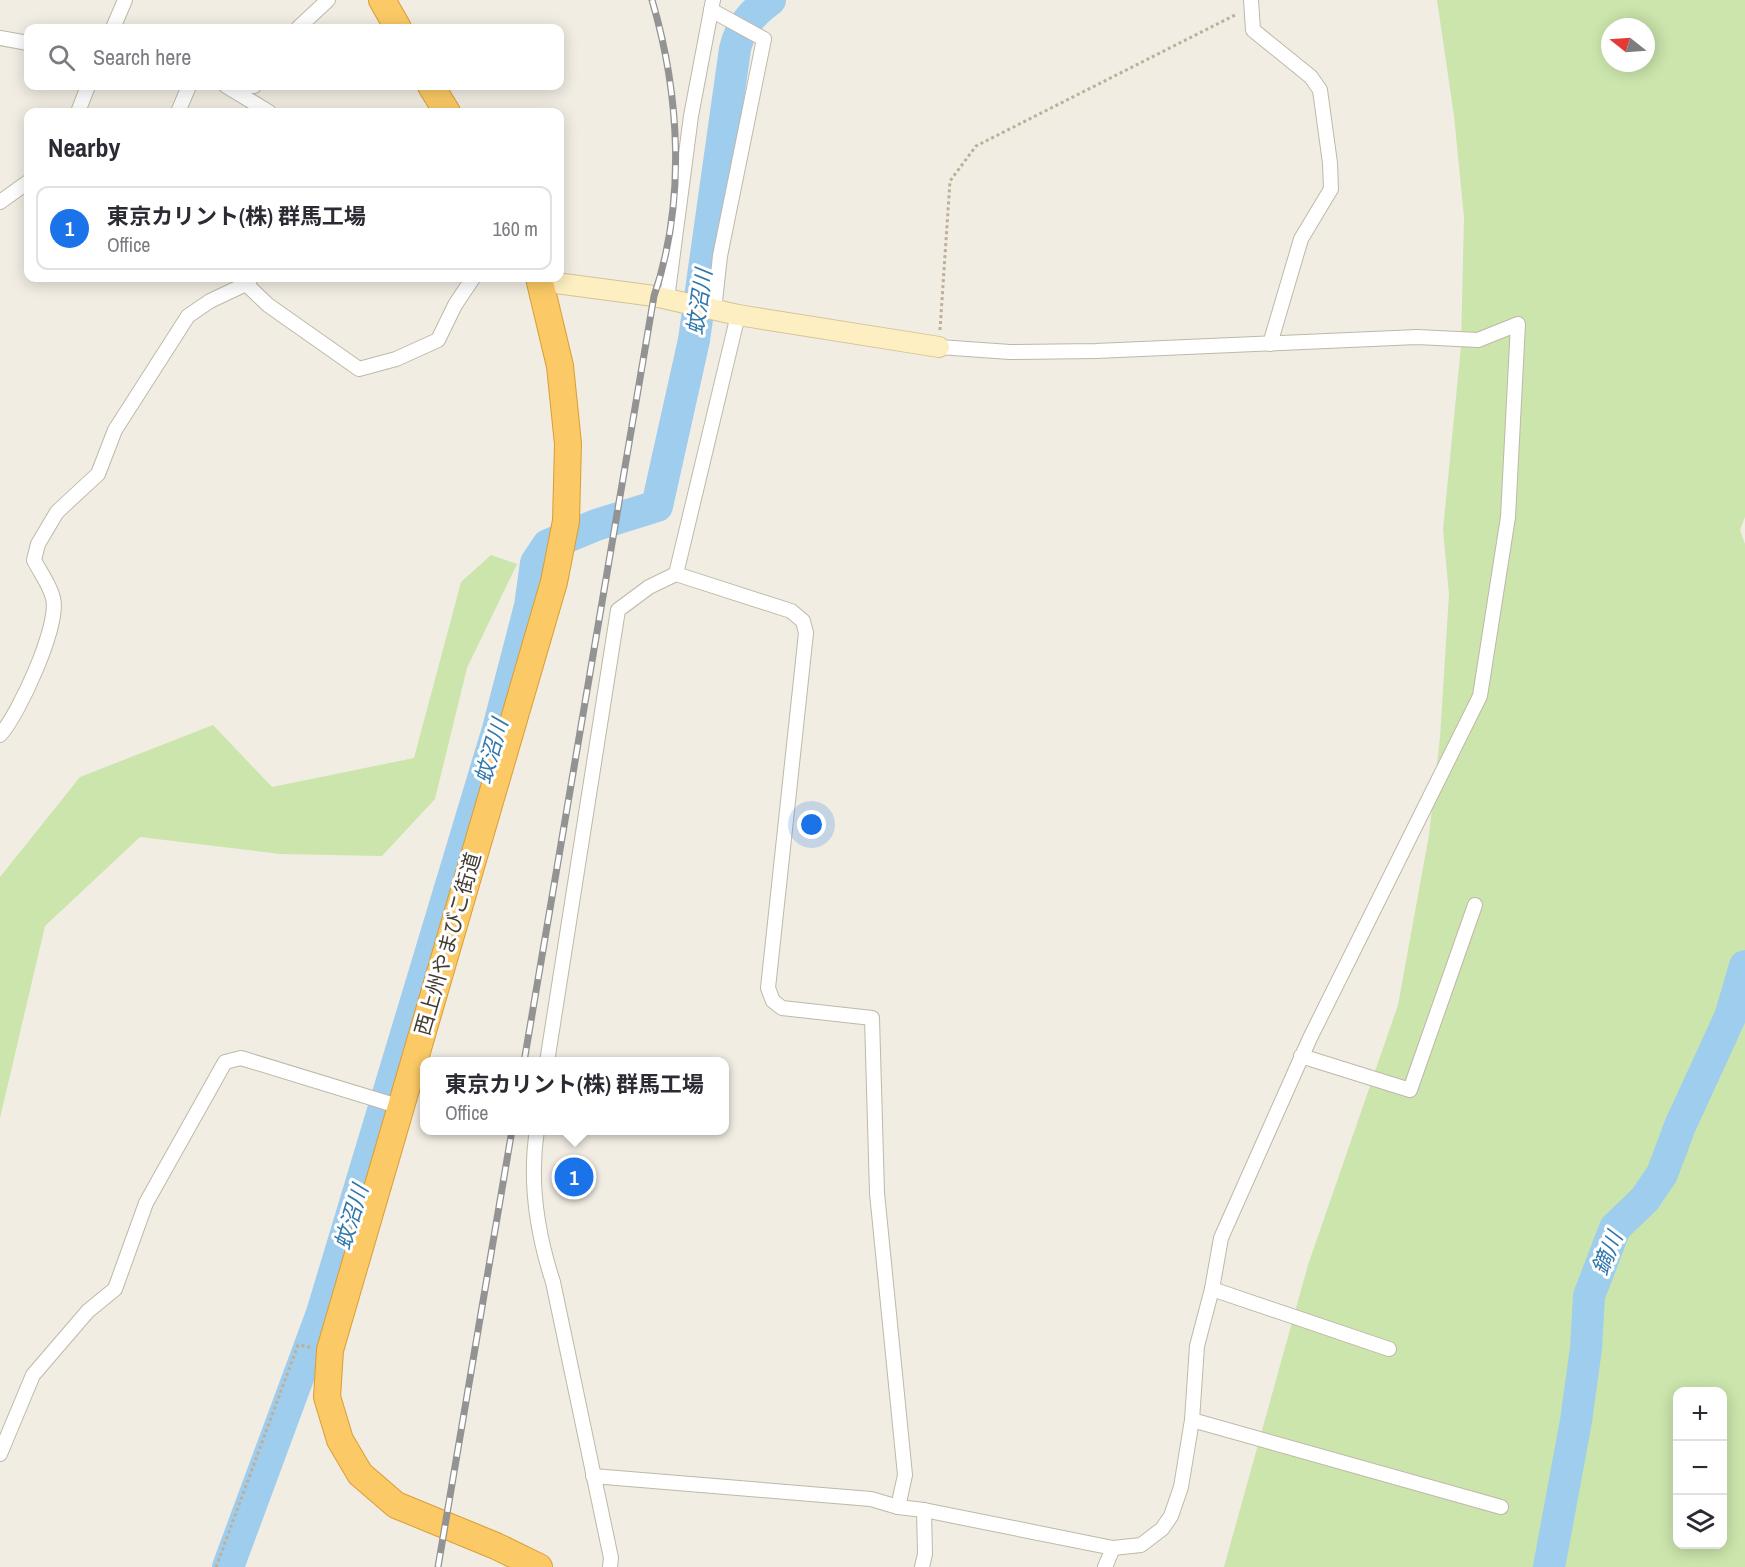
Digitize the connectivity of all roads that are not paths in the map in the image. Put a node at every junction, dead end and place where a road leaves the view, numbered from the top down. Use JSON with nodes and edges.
{"nodes":[{"id":1,"x":124,"y":0,"type":"edge"},
{"id":2,"x":328,"y":0,"type":"edge"},
{"id":3,"x":382,"y":0,"type":"edge"},
{"id":4,"x":1251,"y":3,"type":"edge"},
{"id":5,"x":716,"y":9,"type":"edge"},
{"id":6,"x":115,"y":24,"type":"edge"},
{"id":7,"x":302,"y":24,"type":"edge"},
{"id":8,"x":396,"y":24,"type":"edge"},
{"id":9,"x":0,"y":38,"type":"edge"},
{"id":10,"x":24,"y":42,"type":"edge"},
{"id":11,"x":86,"y":90,"type":"edge"},
{"id":12,"x":187,"y":90,"type":"edge"},
{"id":13,"x":233,"y":90,"type":"edge"},
{"id":14,"x":80,"y":108,"type":"edge"},
{"id":15,"x":180,"y":108,"type":"edge"},
{"id":16,"x":262,"y":108,"type":"edge"},
{"id":17,"x":24,"y":185,"type":"edge"},
{"id":18,"x":0,"y":202,"type":"edge"},
{"id":19,"x":244,"y":282,"type":"edge"},
{"id":20,"x":250,"y":282,"type":"edge"},
{"id":21,"x":470,"y":282,"type":"edge"},
{"id":22,"x":541,"y":282,"type":"edge"},
{"id":23,"x":559,"y":282,"type":"edge"},
{"id":24,"x":667,"y":299,"type":"junction"},
{"id":25,"x":714,"y":310,"type":"junction"},
{"id":26,"x":738,"y":315,"type":"junction"},
{"id":27,"x":1270,"y":344,"type":"junction"},
{"id":28,"x":939,"y":347,"type":"joint"},
{"id":29,"x":676,"y":574,"type":"junction"},
{"id":30,"x":0,"y":735,"type":"edge"},
{"id":31,"x":1475,"y":905,"type":"dead end"},
{"id":32,"x":1301,"y":1056,"type":"junction"},
{"id":33,"x":548,"y":1057,"type":"edge"},
{"id":34,"x":397,"y":1106,"type":"junction"},
{"id":35,"x":536,"y":1135,"type":"edge"},
{"id":36,"x":1212,"y":1289,"type":"junction"},
{"id":37,"x":1389,"y":1349,"type":"dead end"},
{"id":38,"x":1192,"y":1420,"type":"junction"},
{"id":39,"x":0,"y":1454,"type":"edge"},
{"id":40,"x":593,"y":1476,"type":"junction"},
{"id":41,"x":898,"y":1507,"type":"junction"},
{"id":42,"x":1501,"y":1507,"type":"dead end"},
{"id":43,"x":924,"y":1510,"type":"junction"},
{"id":44,"x":1113,"y":1548,"type":"junction"},
{"id":45,"x":539,"y":1567,"type":"edge"},
{"id":46,"x":610,"y":1567,"type":"edge"},
{"id":47,"x":922,"y":1567,"type":"edge"},
{"id":48,"x":1105,"y":1567,"type":"edge"}],
"edges":[{"from":1,"to":6,"type":"street"},
{"from":2,"to":7,"type":"street"},
{"from":3,"to":8,"type":"highway"},
{"from":4,"to":27,"type":"street"},
{"from":5,"to":24,"type":"street"},
{"from":5,"to":25,"type":"street"},
{"from":9,"to":10,"type":"street"},
{"from":11,"to":14,"type":"street"},
{"from":12,"to":15,"type":"street"},
{"from":13,"to":16,"type":"street"},
{"from":17,"to":18,"type":"street"},
{"from":19,"to":30,"type":"street"},
{"from":20,"to":21,"type":"street"},
{"from":22,"to":34,"type":"highway","name":"西上州やまびこ街道"},
{"from":23,"to":24,"type":"street"},
{"from":24,"to":25,"type":"street"},
{"from":25,"to":26,"type":"street"},
{"from":26,"to":28,"type":"street"},
{"from":26,"to":29,"type":"street"},
{"from":27,"to":28,"type":"street"},
{"from":27,"to":32,"type":"street"},
{"from":29,"to":33,"type":"street"},
{"from":29,"to":41,"type":"street"},
{"from":31,"to":32,"type":"street"},
{"from":32,"to":36,"type":"street"},
{"from":34,"to":39,"type":"street"},
{"from":34,"to":45,"type":"highway","name":"西上州やまびこ街道"},
{"from":35,"to":40,"type":"street"},
{"from":36,"to":37,"type":"street"},
{"from":36,"to":38,"type":"street"},
{"from":38,"to":42,"type":"street"},
{"from":38,"to":44,"type":"street"},
{"from":40,"to":41,"type":"street"},
{"from":40,"to":46,"type":"street"},
{"from":41,"to":43,"type":"street"},
{"from":43,"to":44,"type":"street"},
{"from":43,"to":47,"type":"street"},
{"from":44,"to":48,"type":"street"}]}
